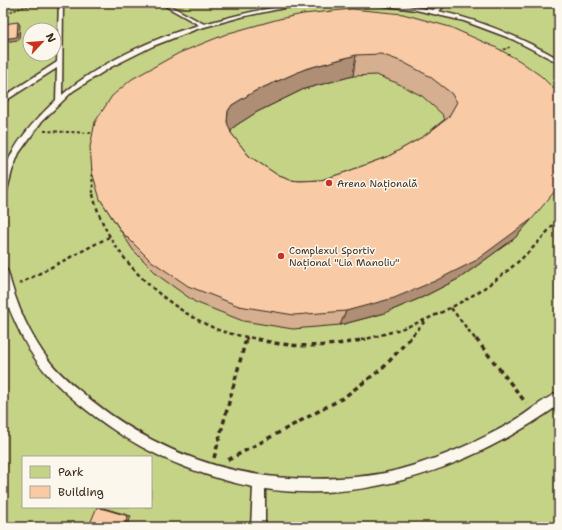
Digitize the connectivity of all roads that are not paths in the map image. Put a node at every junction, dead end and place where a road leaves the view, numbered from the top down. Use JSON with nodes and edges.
{"nodes":[{"id":1,"x":162,"y":3,"type":"edge"},
{"id":2,"x":324,"y":3,"type":"edge"},
{"id":3,"x":365,"y":3,"type":"edge"},
{"id":4,"x":446,"y":3,"type":"edge"},
{"id":5,"x":61,"y":4,"type":"edge"},
{"id":6,"x":299,"y":4,"type":"edge"},
{"id":7,"x":434,"y":12,"type":"junction"},
{"id":8,"x":204,"y":26,"type":"junction"},
{"id":9,"x":559,"y":61,"type":"edge"},
{"id":10,"x":60,"y":64,"type":"junction"},
{"id":11,"x":3,"y":100,"type":"edge"},
{"id":12,"x":59,"y":100,"type":"junction"},
{"id":13,"x":3,"y":190,"type":"edge"},
{"id":14,"x":3,"y":272,"type":"edge"},
{"id":15,"x":5,"y":291,"type":"edge"},
{"id":16,"x":559,"y":398,"type":"edge"},
{"id":17,"x":260,"y":483,"type":"junction"},
{"id":18,"x":258,"y":527,"type":"edge"}],
"edges":[{"from":1,"to":8,"type":"lane"},
{"from":2,"to":6,"type":"lane"},
{"from":3,"to":7,"type":"lane"},
{"from":4,"to":7,"type":"lane"},
{"from":5,"to":10,"type":"lane"},
{"from":6,"to":8,"type":"lane"},
{"from":7,"to":9,"type":"lane"},
{"from":8,"to":12,"type":"lane"},
{"from":10,"to":11,"type":"lane"},
{"from":10,"to":12,"type":"lane"},
{"from":12,"to":13,"type":"lane"},
{"from":14,"to":15,"type":"lane"},
{"from":15,"to":17,"type":"lane"},
{"from":16,"to":17,"type":"lane"},
{"from":17,"to":18,"type":"lane"}]}
